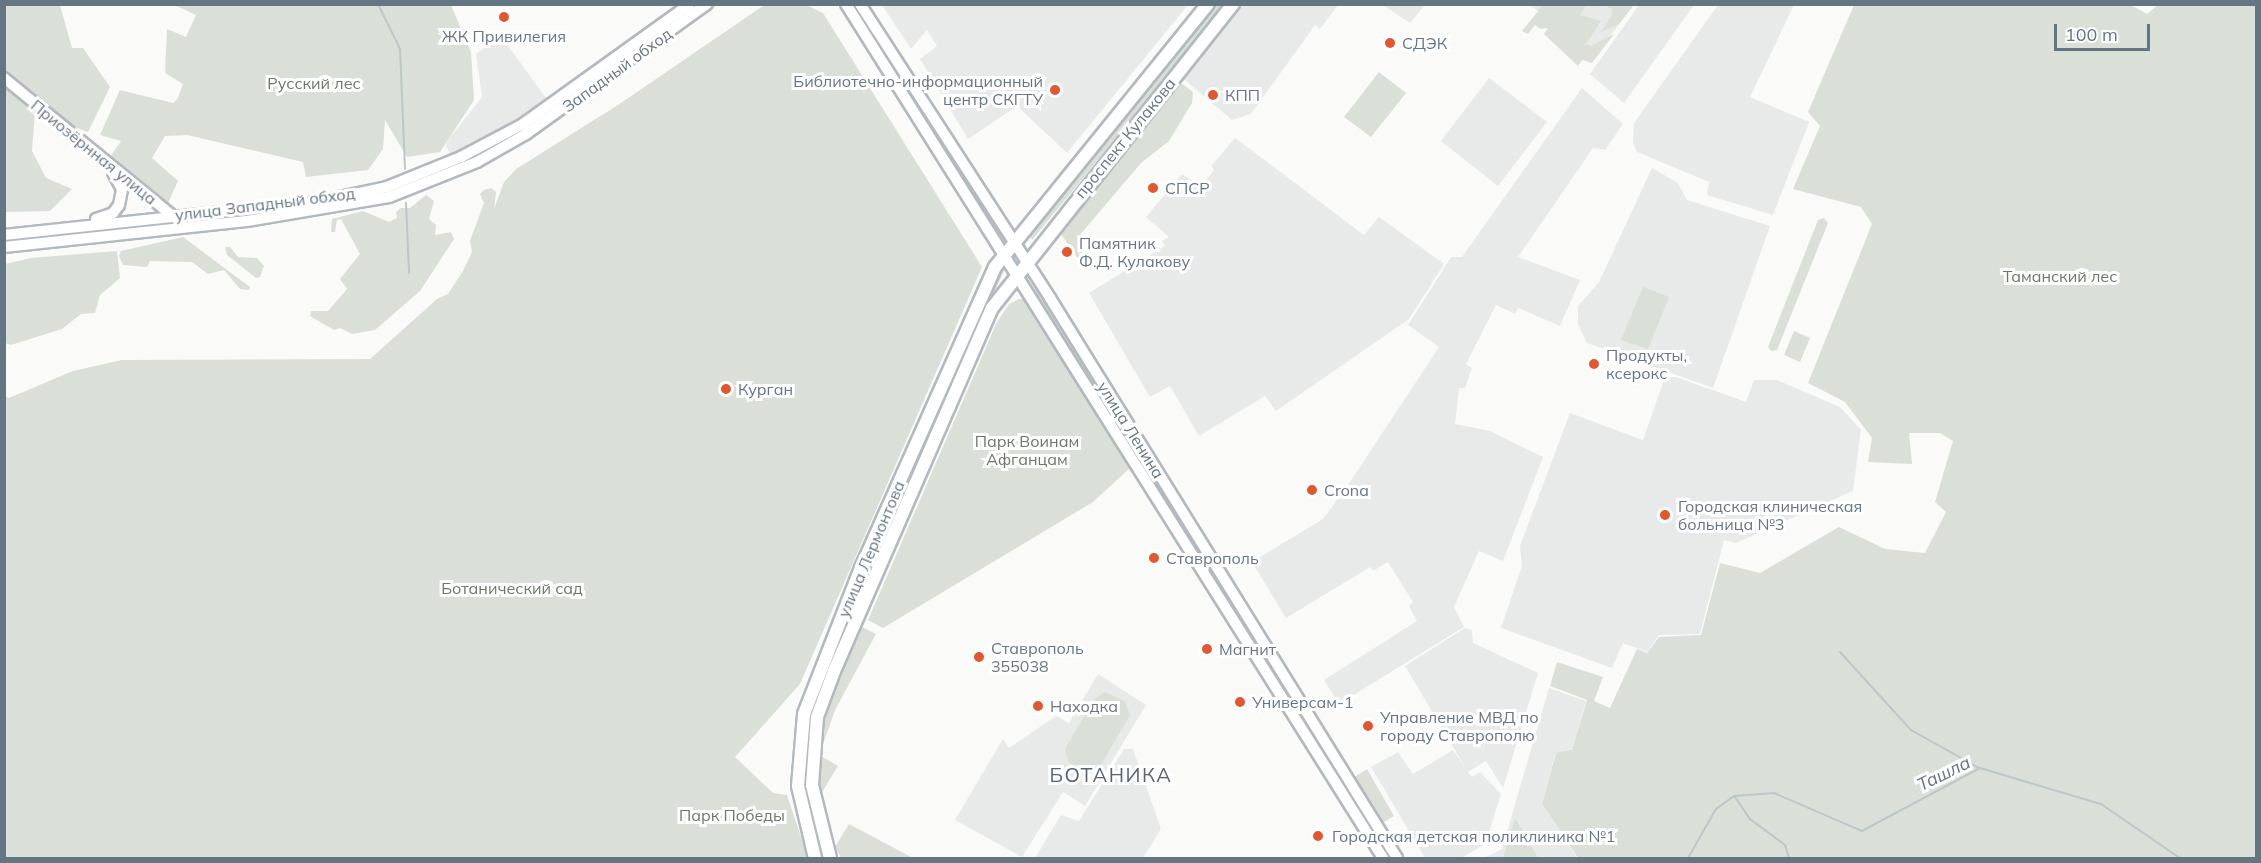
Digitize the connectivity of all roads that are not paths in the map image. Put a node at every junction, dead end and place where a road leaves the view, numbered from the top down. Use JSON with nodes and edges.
{"nodes":[{"id":1,"x":690,"y":4,"type":"edge"},
{"id":2,"x":707,"y":4,"type":"edge"},
{"id":3,"x":846,"y":4,"type":"edge"},
{"id":4,"x":860,"y":4,"type":"edge"},
{"id":5,"x":1208,"y":4,"type":"edge"},
{"id":6,"x":1233,"y":4,"type":"edge"},
{"id":7,"x":4,"y":78,"type":"edge"},
{"id":8,"x":526,"y":134,"type":"joint"},
{"id":9,"x":97,"y":155,"type":"junction"},
{"id":10,"x":172,"y":216,"type":"junction"},
{"id":11,"x":184,"y":226,"type":"junction"},
{"id":12,"x":37,"y":230,"type":"junction"},
{"id":13,"x":4,"y":235,"type":"edge"},
{"id":14,"x":1014,"y":243,"type":"junction"},
{"id":15,"x":4,"y":247,"type":"edge"},
{"id":16,"x":1005,"y":253,"type":"junction"},
{"id":17,"x":1026,"y":261,"type":"junction"},
{"id":18,"x":1017,"y":272,"type":"junction"},
{"id":19,"x":902,"y":476,"type":"junction"},
{"id":20,"x":917,"y":482,"type":"junction"},
{"id":21,"x":815,"y":858,"type":"edge"},
{"id":22,"x":830,"y":858,"type":"edge"},
{"id":23,"x":1383,"y":858,"type":"edge"},
{"id":24,"x":1397,"y":858,"type":"edge"}],
"edges":[{"from":1,"to":10,"type":"main road","name":"улица Западный обход"},
{"from":2,"to":8,"type":"main road","name":"Западный обход"},
{"from":3,"to":16,"type":"main road","name":"улица Ленина"},
{"from":4,"to":14,"type":"main road","name":"улица Ленина"},
{"from":5,"to":14,"type":"main road","name":"проспект Кулакова"},
{"from":6,"to":17,"type":"main road","name":"проспект Кулакова"},
{"from":7,"to":9,"type":"main road","name":"Приозёрнная улица"},
{"from":8,"to":11,"type":"main road","name":"улица Западный обход"},
{"from":9,"to":10,"type":"main road","name":"Приозёрнная улица"},
{"from":9,"to":12,"type":"main road"},
{"from":10,"to":11,"type":"main road","name":"Приозёрнная улица"},
{"from":10,"to":12,"type":"main road","name":"улица Западный обход"},
{"from":11,"to":15,"type":"main road","name":"улица Западный обход"},
{"from":12,"to":13,"type":"main road","name":"улица Западный обход"},
{"from":14,"to":16,"type":"main road","name":"проспект Кулакова"},
{"from":14,"to":17,"type":"main road","name":"улица Ленина"},
{"from":16,"to":18,"type":"main road","name":"улица Ленина"},
{"from":16,"to":19,"type":"main road","name":"улица Лермонтова"},
{"from":17,"to":18,"type":"main road","name":"проспект Кулакова"},
{"from":17,"to":24,"type":"main road","name":"улица Ленина"},
{"from":18,"to":20,"type":"main road","name":"улица Лермонтова"},
{"from":18,"to":23,"type":"main road","name":"улица Ленина"},
{"from":19,"to":20,"type":"main road"},
{"from":19,"to":21,"type":"main road","name":"улица Лермонтова"},
{"from":20,"to":22,"type":"main road","name":"улица Лермонтова"}]}
